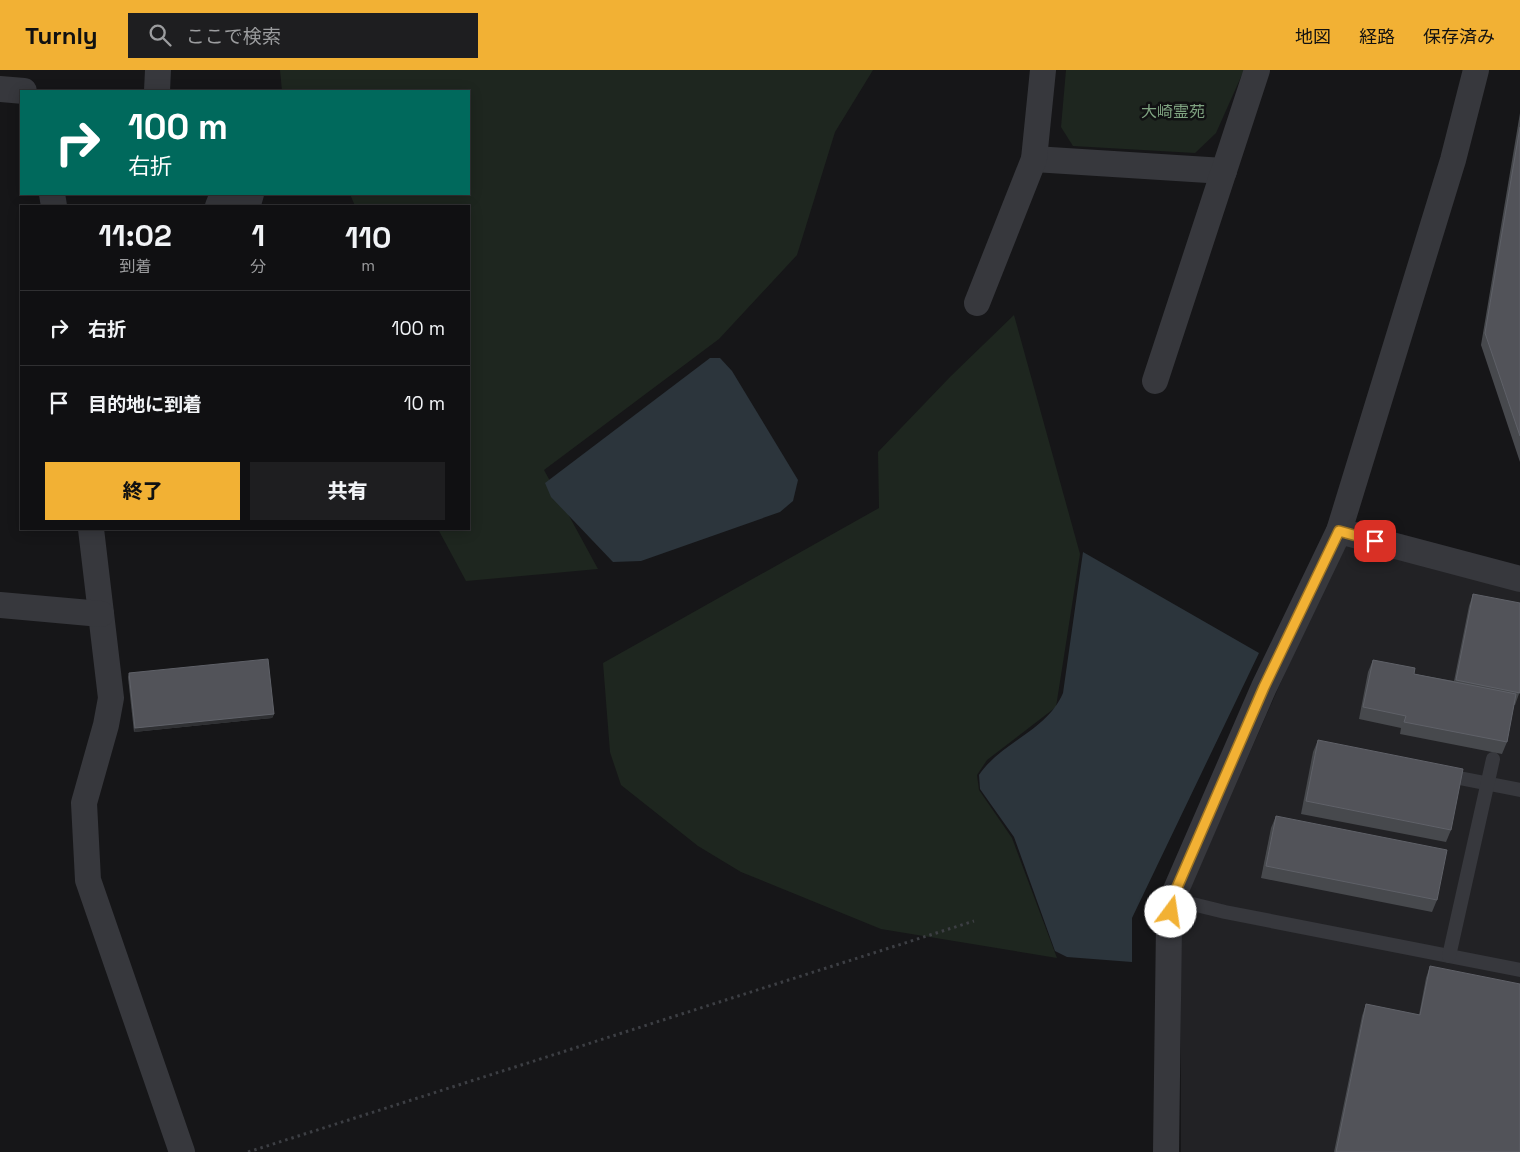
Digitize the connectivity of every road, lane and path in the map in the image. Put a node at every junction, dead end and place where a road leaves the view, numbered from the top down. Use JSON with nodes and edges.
{"nodes":[{"id":1,"x":158,"y":70,"type":"edge"},
{"id":2,"x":1043,"y":70,"type":"edge"},
{"id":3,"x":1256,"y":70,"type":"edge"},
{"id":4,"x":1476,"y":70,"type":"edge"},
{"id":5,"x":0,"y":89,"type":"edge"},
{"id":6,"x":157,"y":90,"type":"edge"},
{"id":7,"x":20,"y":91,"type":"edge"},
{"id":8,"x":1034,"y":159,"type":"junction"},
{"id":9,"x":1224,"y":172,"type":"junction"},
{"id":10,"x":251,"y":195,"type":"edge"},
{"id":11,"x":218,"y":205,"type":"edge"},
{"id":12,"x":977,"y":303,"type":"dead end"},
{"id":13,"x":1155,"y":381,"type":"dead end"},
{"id":14,"x":91,"y":530,"type":"edge"},
{"id":15,"x":1339,"y":531,"type":"junction"},
{"id":16,"x":1520,"y":579,"type":"edge"},
{"id":17,"x":0,"y":605,"type":"edge"},
{"id":18,"x":101,"y":614,"type":"junction"},
{"id":19,"x":1493,"y":759,"type":"edge"},
{"id":20,"x":1428,"y":772,"type":"edge"},
{"id":21,"x":1488,"y":784,"type":"junction"},
{"id":22,"x":1520,"y":790,"type":"edge"},
{"id":23,"x":1172,"y":899,"type":"junction"},
{"id":24,"x":974,"y":921,"type":"dead end"},
{"id":25,"x":1449,"y":956,"type":"junction"},
{"id":26,"x":1520,"y":970,"type":"edge"},
{"id":27,"x":182,"y":1152,"type":"edge"},
{"id":28,"x":248,"y":1152,"type":"edge"},
{"id":29,"x":1166,"y":1152,"type":"edge"}],
"edges":[{"from":1,"to":6,"type":"street"},
{"from":2,"to":8,"type":"street"},
{"from":3,"to":9,"type":"street"},
{"from":4,"to":15,"type":"street"},
{"from":5,"to":7,"type":"street"},
{"from":8,"to":9,"type":"street"},
{"from":8,"to":12,"type":"street"},
{"from":9,"to":13,"type":"street"},
{"from":10,"to":11,"type":"street"},
{"from":14,"to":18,"type":"street"},
{"from":15,"to":16,"type":"street"},
{"from":15,"to":23,"type":"street"},
{"from":17,"to":18,"type":"street"},
{"from":18,"to":27,"type":"street"},
{"from":19,"to":21,"type":"lane"},
{"from":20,"to":21,"type":"lane"},
{"from":21,"to":22,"type":"lane"},
{"from":21,"to":25,"type":"lane"},
{"from":23,"to":25,"type":"lane"},
{"from":23,"to":29,"type":"street"},
{"from":24,"to":28,"type":"path"},
{"from":25,"to":26,"type":"lane"}]}
